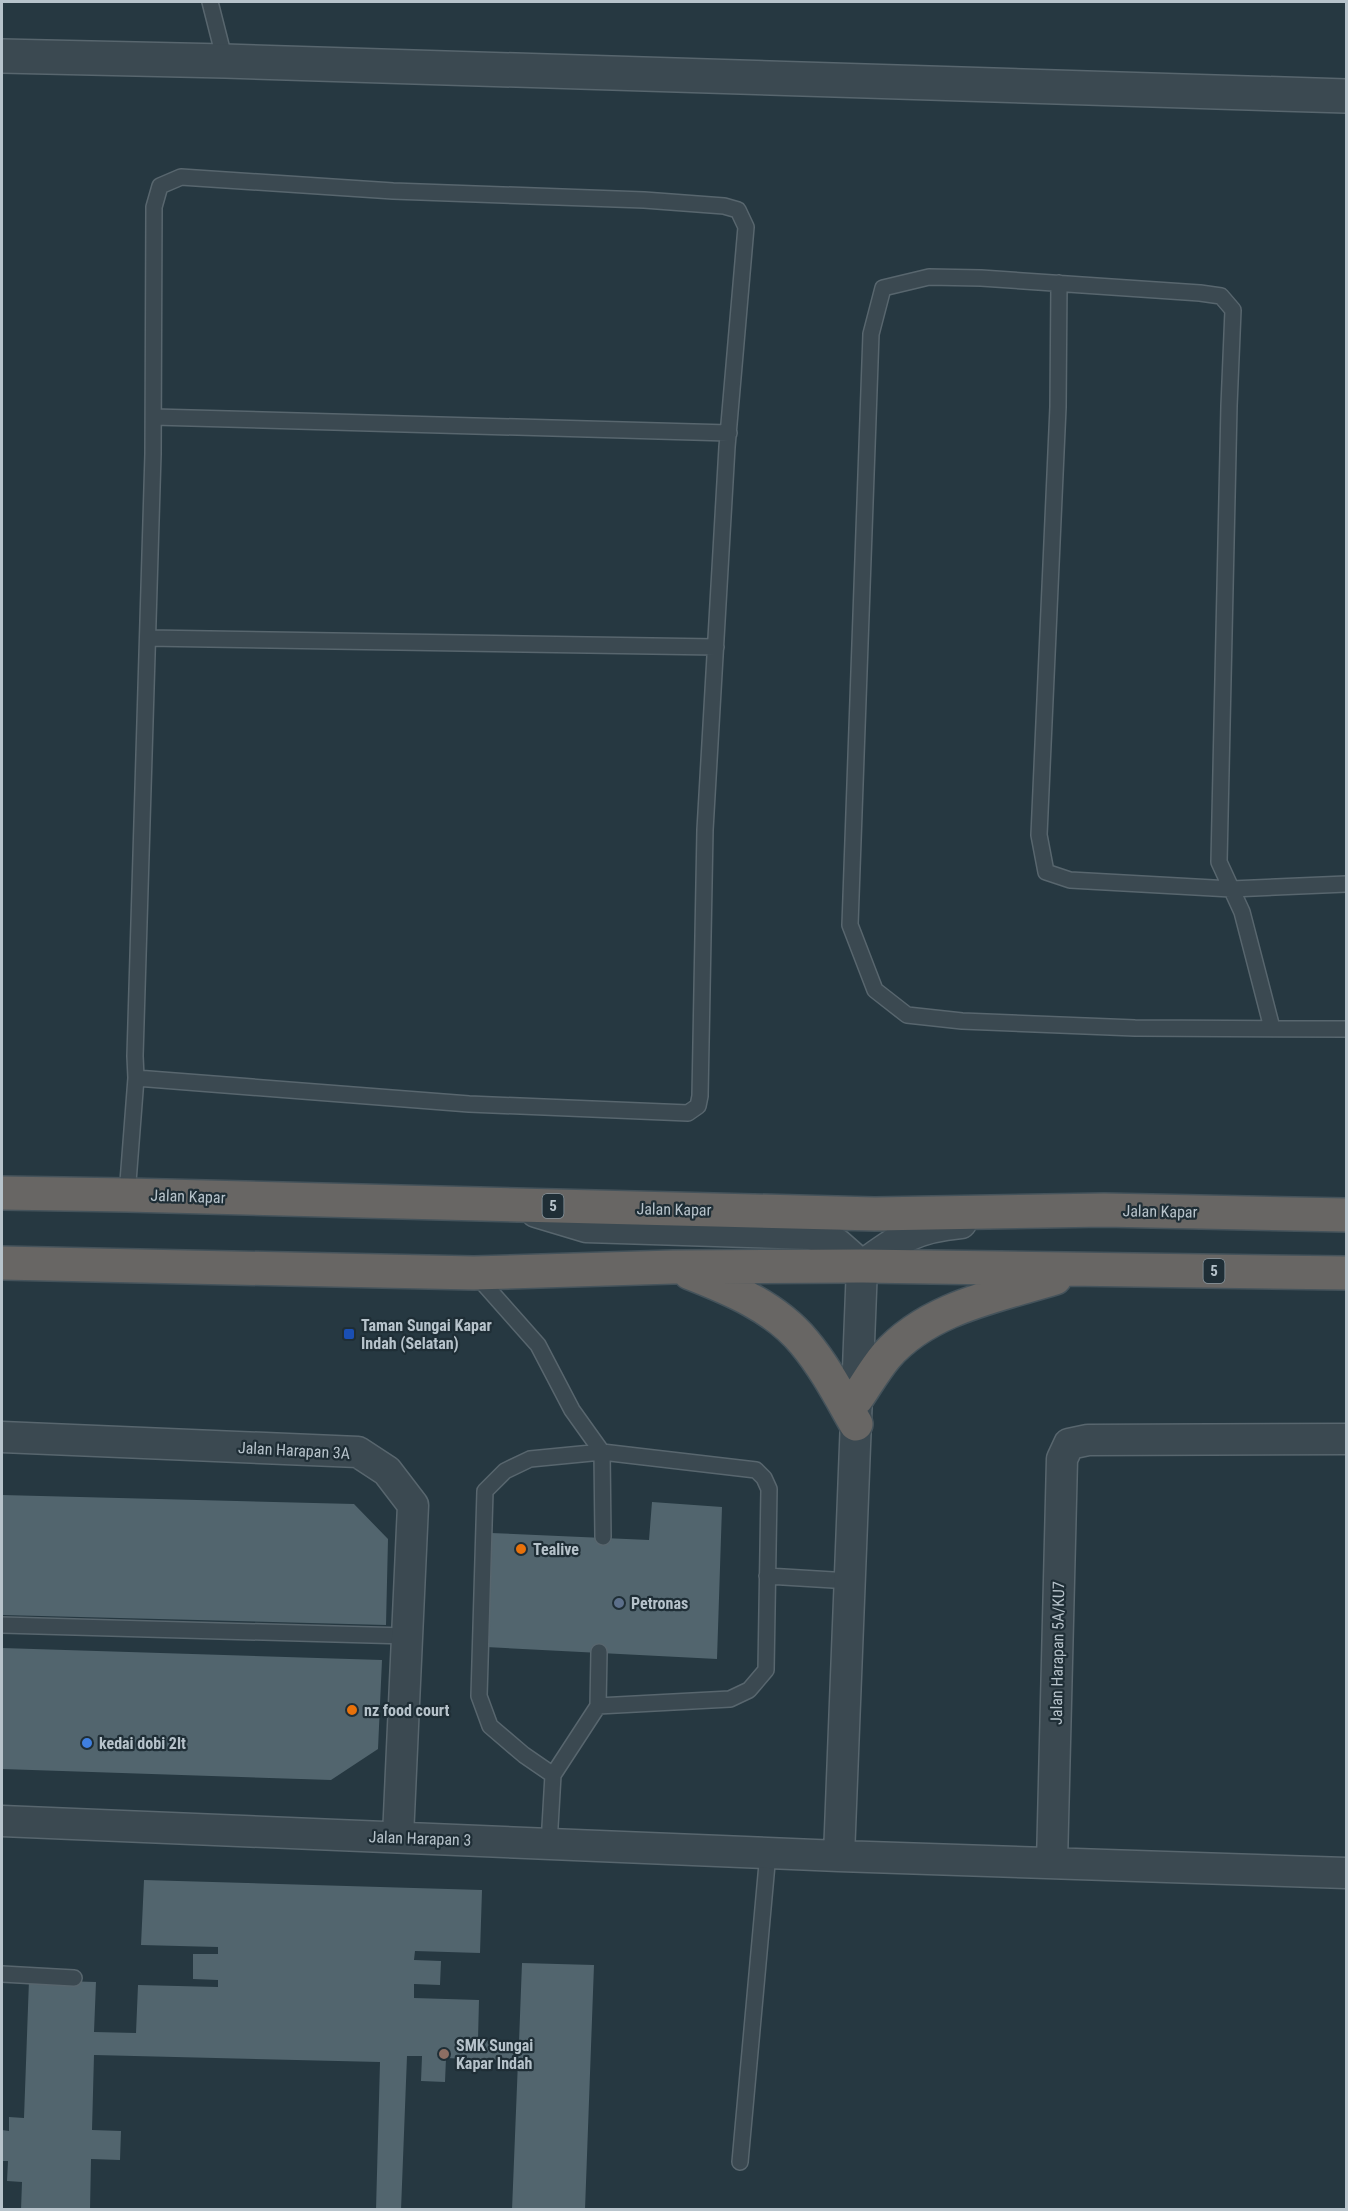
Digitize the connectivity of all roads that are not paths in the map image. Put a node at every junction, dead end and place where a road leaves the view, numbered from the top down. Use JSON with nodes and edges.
{"nodes":[{"id":1,"x":210,"y":2,"type":"edge"},
{"id":2,"x":2,"y":56,"type":"edge"},
{"id":3,"x":225,"y":61,"type":"junction"},
{"id":4,"x":1347,"y":96,"type":"edge"},
{"id":5,"x":1059,"y":283,"type":"junction"},
{"id":6,"x":154,"y":417,"type":"junction"},
{"id":7,"x":729,"y":433,"type":"junction"},
{"id":8,"x":148,"y":638,"type":"junction"},
{"id":9,"x":716,"y":647,"type":"junction"},
{"id":10,"x":1347,"y":884,"type":"edge"},
{"id":11,"x":1231,"y":889,"type":"junction"},
{"id":12,"x":1272,"y":1028,"type":"junction"},
{"id":13,"x":1347,"y":1029,"type":"edge"},
{"id":14,"x":136,"y":1078,"type":"junction"},
{"id":15,"x":2,"y":1193,"type":"edge"},
{"id":16,"x":127,"y":1195,"type":"junction"},
{"id":17,"x":516,"y":1206,"type":"junction"},
{"id":18,"x":1104,"y":1210,"type":"junction"},
{"id":19,"x":1347,"y":1215,"type":"edge"},
{"id":20,"x":2,"y":1263,"type":"edge"},
{"id":21,"x":862,"y":1266,"type":"junction"},
{"id":22,"x":673,"y":1267,"type":"junction"},
{"id":23,"x":1082,"y":1269,"type":"junction"},
{"id":24,"x":474,"y":1273,"type":"junction"},
{"id":25,"x":1347,"y":1273,"type":"edge"},
{"id":26,"x":856,"y":1411,"type":"junction"},
{"id":27,"x":2,"y":1437,"type":"edge"},
{"id":28,"x":1347,"y":1439,"type":"edge"},
{"id":29,"x":602,"y":1452,"type":"junction"},
{"id":30,"x":603,"y":1537,"type":"dead end"},
{"id":31,"x":767,"y":1576,"type":"junction"},
{"id":32,"x":850,"y":1581,"type":"junction"},
{"id":33,"x":2,"y":1625,"type":"edge"},
{"id":34,"x":407,"y":1636,"type":"junction"},
{"id":35,"x":599,"y":1652,"type":"dead end"},
{"id":36,"x":597,"y":1706,"type":"junction"},
{"id":37,"x":553,"y":1775,"type":"junction"},
{"id":38,"x":2,"y":1821,"type":"edge"},
{"id":39,"x":398,"y":1837,"type":"junction"},
{"id":40,"x":549,"y":1844,"type":"junction"},
{"id":41,"x":768,"y":1853,"type":"junction"},
{"id":42,"x":839,"y":1856,"type":"junction"},
{"id":43,"x":1052,"y":1863,"type":"junction"},
{"id":44,"x":1347,"y":1873,"type":"edge"},
{"id":45,"x":2,"y":1974,"type":"edge"},
{"id":46,"x":74,"y":1978,"type":"dead end"},
{"id":47,"x":740,"y":2162,"type":"dead end"}],
"edges":[{"from":1,"to":3,"type":"lane"},
{"from":2,"to":3,"type":"street"},
{"from":3,"to":4,"type":"street"},
{"from":5,"to":11,"type":"lane"},
{"from":5,"to":11,"type":"lane"},
{"from":5,"to":12,"type":"lane"},
{"from":6,"to":7,"type":"lane"},
{"from":6,"to":7,"type":"lane"},
{"from":6,"to":8,"type":"lane"},
{"from":7,"to":9,"type":"lane"},
{"from":8,"to":9,"type":"lane"},
{"from":8,"to":14,"type":"lane"},
{"from":9,"to":14,"type":"lane"},
{"from":10,"to":11,"type":"lane"},
{"from":11,"to":12,"type":"lane"},
{"from":12,"to":13,"type":"lane"},
{"from":14,"to":16,"type":"lane"},
{"from":15,"to":16,"type":"highway","name":"Jalan Kapar","number":"5"},
{"from":16,"to":17,"type":"highway","name":"Jalan Kapar","number":"5"},
{"from":17,"to":18,"type":"highway","name":"Jalan Kapar","number":"5"},
{"from":17,"to":21,"type":"street"},
{"from":18,"to":19,"type":"highway","name":"Jalan Kapar","number":"5"},
{"from":18,"to":21,"type":"street"},
{"from":20,"to":24,"type":"highway","number":"5"},
{"from":21,"to":22,"type":"highway","number":"5"},
{"from":21,"to":23,"type":"highway","number":"5"},
{"from":21,"to":26,"type":"street"},
{"from":22,"to":24,"type":"highway","number":"5"},
{"from":22,"to":26,"type":"highway"},
{"from":23,"to":25,"type":"highway","number":"5"},
{"from":23,"to":26,"type":"highway"},
{"from":24,"to":29,"type":"lane"},
{"from":26,"to":32,"type":"street"},
{"from":27,"to":34,"type":"street","name":"Jalan Harapan 3A"},
{"from":28,"to":43,"type":"street","name":"Jalan Harapan 5A/KU7"},
{"from":29,"to":30,"type":"lane"},
{"from":29,"to":31,"type":"lane"},
{"from":29,"to":37,"type":"lane"},
{"from":31,"to":32,"type":"lane"},
{"from":31,"to":36,"type":"lane"},
{"from":32,"to":42,"type":"street"},
{"from":33,"to":34,"type":"lane"},
{"from":34,"to":39,"type":"street","name":"Jalan Harapan 3A"},
{"from":35,"to":36,"type":"lane"},
{"from":36,"to":37,"type":"lane"},
{"from":37,"to":40,"type":"lane"},
{"from":38,"to":39,"type":"street","name":"Jalan Harapan 3"},
{"from":39,"to":40,"type":"street","name":"Jalan Harapan 3"},
{"from":40,"to":41,"type":"street","name":"Jalan Harapan 3"},
{"from":41,"to":42,"type":"street","name":"Jalan Harapan 3"},
{"from":41,"to":47,"type":"lane"},
{"from":42,"to":43,"type":"street","name":"Jalan Harapan 3"},
{"from":43,"to":44,"type":"street","name":"Jalan Harapan 3"},
{"from":45,"to":46,"type":"lane"}]}
